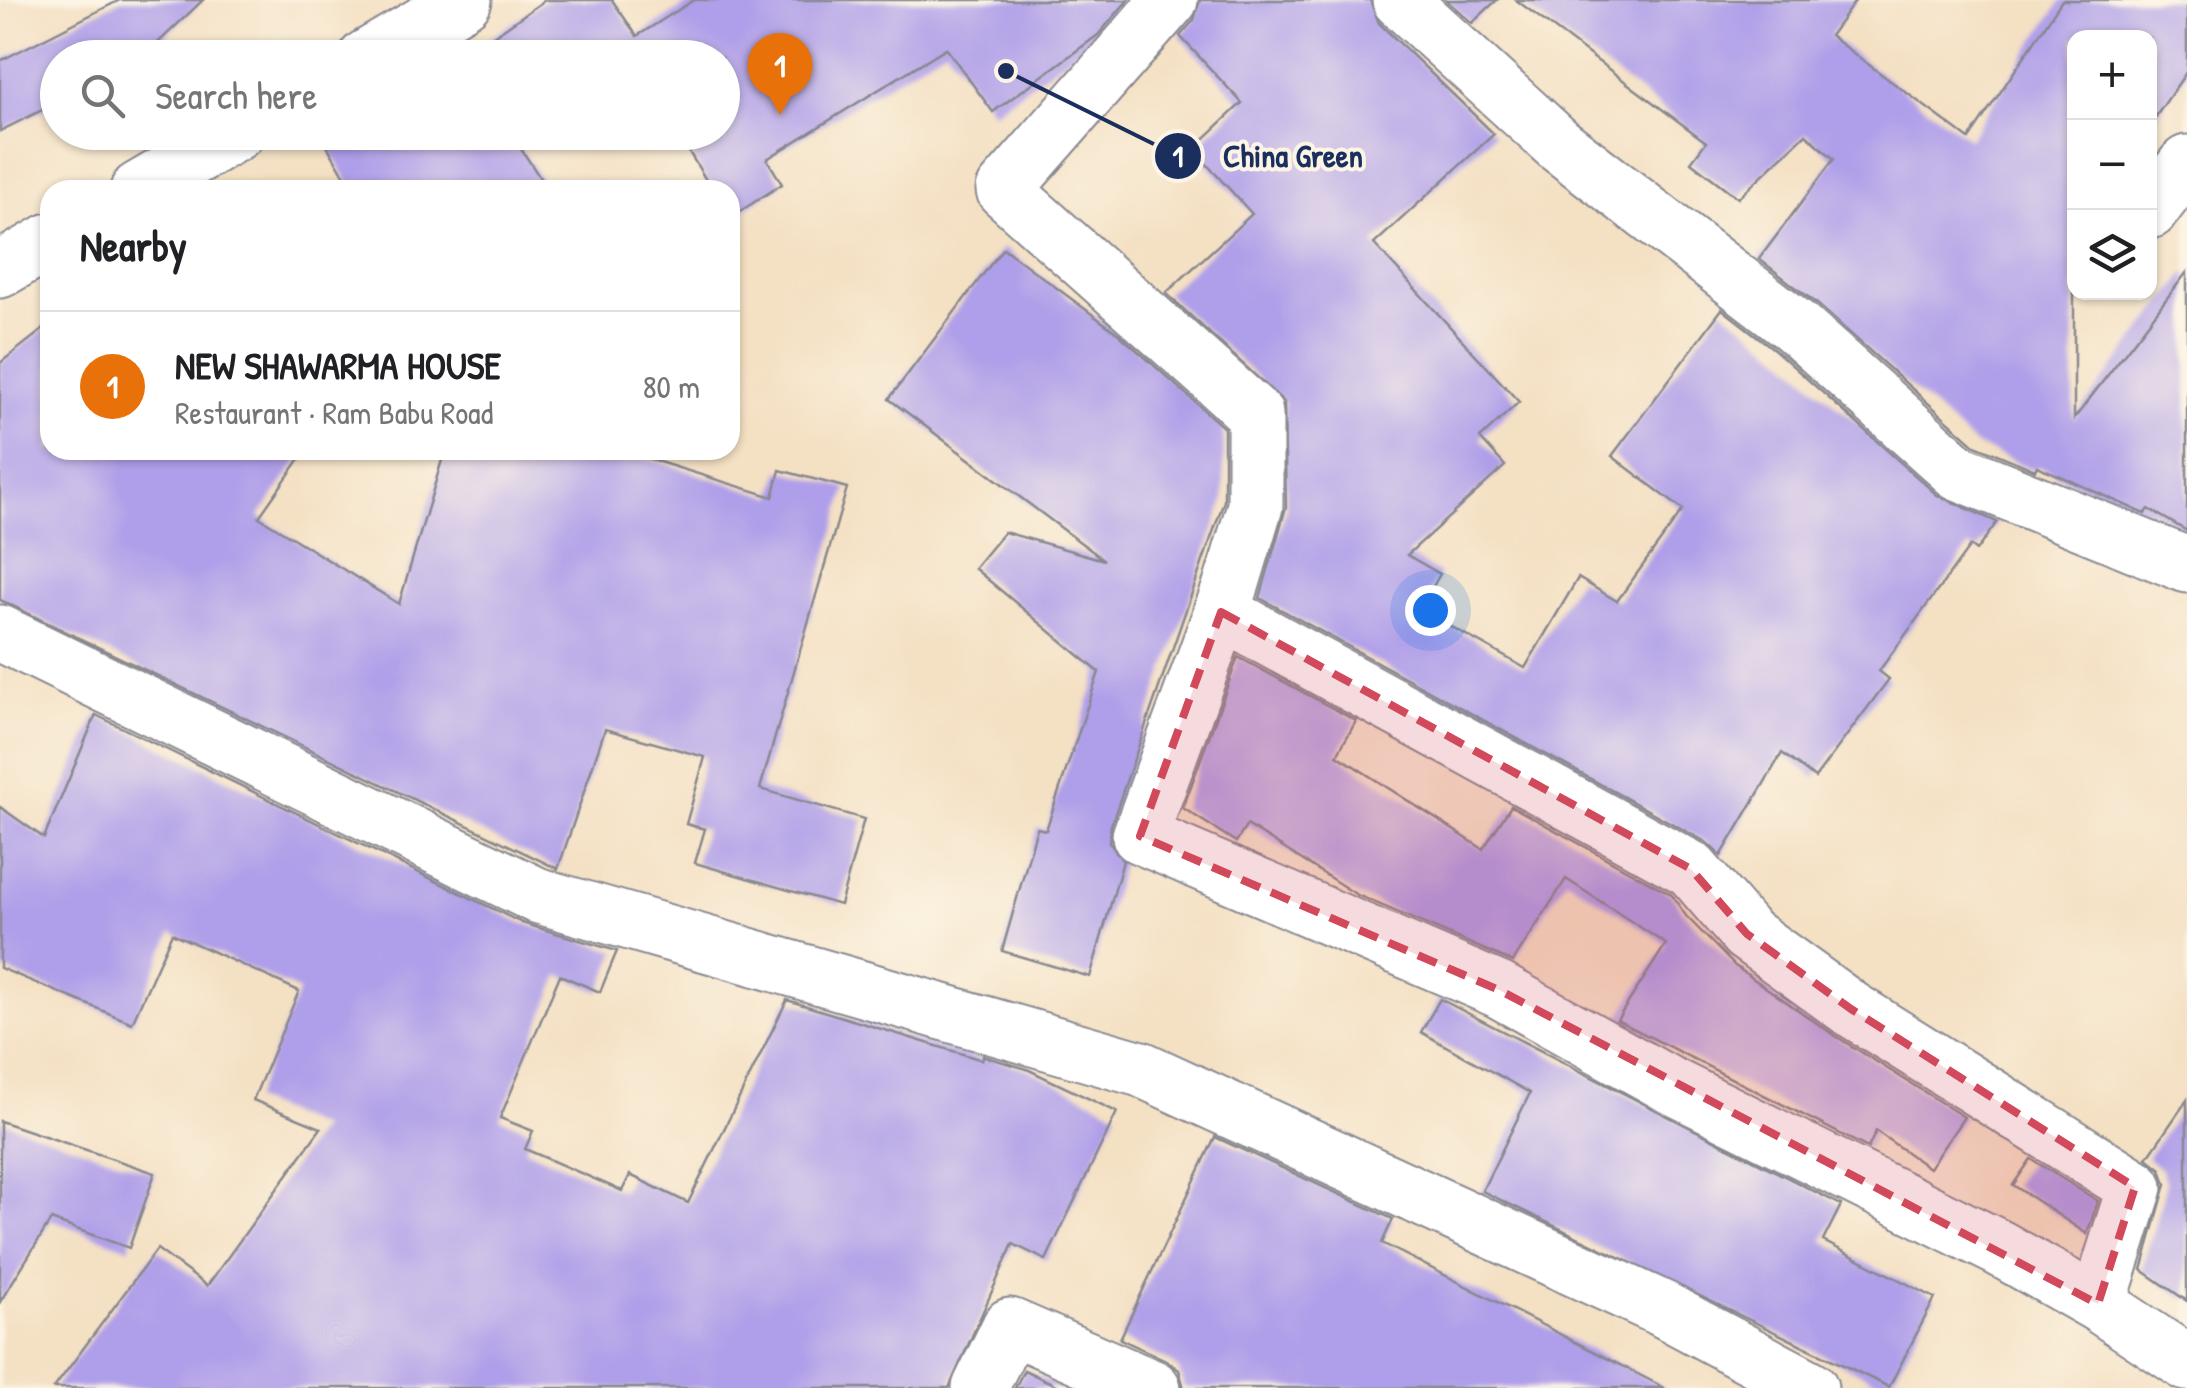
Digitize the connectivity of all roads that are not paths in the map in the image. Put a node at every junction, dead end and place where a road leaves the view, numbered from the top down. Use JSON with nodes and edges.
{"nodes":[{"id":1,"x":464,"y":0,"type":"edge"},
{"id":2,"x":1170,"y":0,"type":"edge"},
{"id":3,"x":1400,"y":0,"type":"edge"},
{"id":4,"x":396,"y":40,"type":"edge"},
{"id":5,"x":206,"y":150,"type":"edge"},
{"id":6,"x":2187,"y":162,"type":"edge"},
{"id":7,"x":155,"y":180,"type":"edge"},
{"id":8,"x":2151,"y":210,"type":"edge"},
{"id":9,"x":40,"y":247,"type":"edge"},
{"id":10,"x":0,"y":270,"type":"edge"},
{"id":11,"x":2187,"y":565,"type":"edge"},
{"id":12,"x":1221,"y":612,"type":"junction"},
{"id":13,"x":0,"y":634,"type":"edge"},
{"id":14,"x":2098,"y":1304,"type":"junction"},
{"id":15,"x":2187,"y":1362,"type":"edge"},
{"id":16,"x":980,"y":1388,"type":"edge"},
{"id":17,"x":1154,"y":1388,"type":"edge"},
{"id":18,"x":1810,"y":1388,"type":"edge"}],
"edges":[{"from":1,"to":4,"type":"street"},
{"from":2,"to":12,"type":"street"},
{"from":3,"to":11,"type":"street"},
{"from":5,"to":7,"type":"street"},
{"from":6,"to":8,"type":"street"},
{"from":9,"to":10,"type":"street"},
{"from":12,"to":14,"type":"street"},
{"from":12,"to":14,"type":"street"},
{"from":13,"to":18,"type":"street"},
{"from":14,"to":15,"type":"street"},
{"from":16,"to":17,"type":"street"}]}
